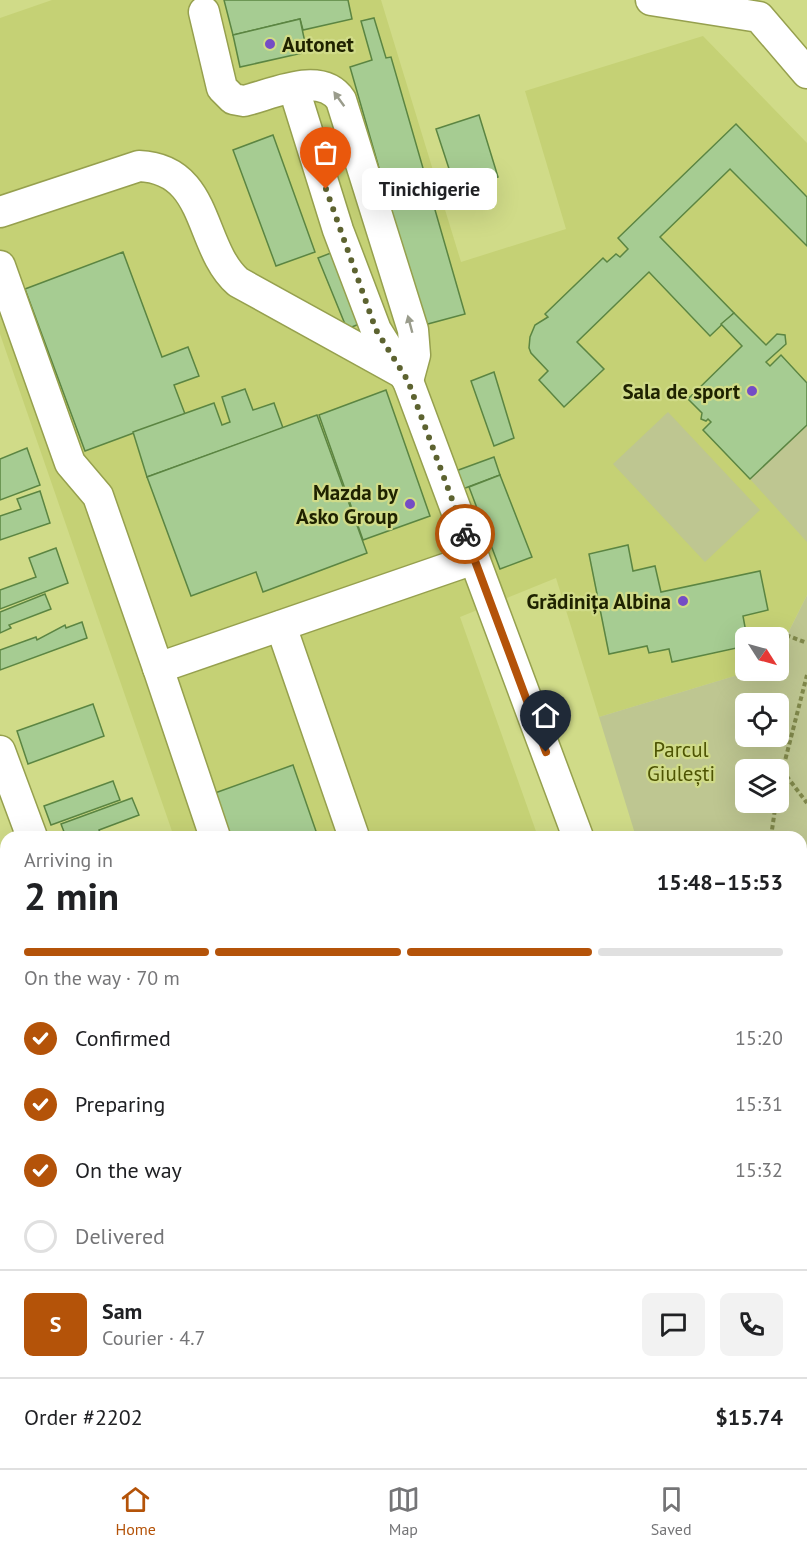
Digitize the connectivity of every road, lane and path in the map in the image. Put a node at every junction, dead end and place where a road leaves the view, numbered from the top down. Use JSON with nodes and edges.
{"nodes":[{"id":1,"x":651,"y":0,"type":"edge"},
{"id":2,"x":204,"y":12,"type":"dead end"},
{"id":3,"x":807,"y":73,"type":"edge"},
{"id":4,"x":294,"y":88,"type":"junction"},
{"id":5,"x":0,"y":212,"type":"edge"},
{"id":6,"x":0,"y":266,"type":"edge"},
{"id":7,"x":404,"y":377,"type":"junction"},
{"id":8,"x":474,"y":559,"type":"junction"},
{"id":9,"x":281,"y":626,"type":"junction"},
{"id":10,"x":789,"y":636,"type":"edge"},
{"id":11,"x":807,"y":643,"type":"edge"},
{"id":12,"x":158,"y":668,"type":"junction"},
{"id":13,"x":807,"y":675,"type":"edge"},
{"id":14,"x":0,"y":751,"type":"edge"},
{"id":15,"x":785,"y":759,"type":"edge"},
{"id":16,"x":789,"y":779,"type":"edge"},
{"id":17,"x":807,"y":803,"type":"edge"},
{"id":18,"x":774,"y":813,"type":"edge"},
{"id":19,"x":30,"y":831,"type":"edge"},
{"id":20,"x":213,"y":831,"type":"edge"},
{"id":21,"x":352,"y":831,"type":"edge"},
{"id":22,"x":576,"y":831,"type":"edge"},
{"id":23,"x":772,"y":831,"type":"edge"}],
"edges":[{"from":1,"to":3,"type":"street"},
{"from":2,"to":4,"type":"street"},
{"from":4,"to":7,"type":"street"},
{"from":7,"to":4,"type":"street","one_way":true},
{"from":5,"to":7,"type":"street"},
{"from":6,"to":12,"type":"street"},
{"from":7,"to":8,"type":"street"},
{"from":8,"to":9,"type":"street"},
{"from":8,"to":22,"type":"street"},
{"from":9,"to":12,"type":"street"},
{"from":9,"to":21,"type":"street"},
{"from":10,"to":11,"type":"path"},
{"from":12,"to":20,"type":"street"},
{"from":13,"to":15,"type":"path"},
{"from":14,"to":19,"type":"street"},
{"from":16,"to":17,"type":"path"},
{"from":18,"to":23,"type":"path"}]}
